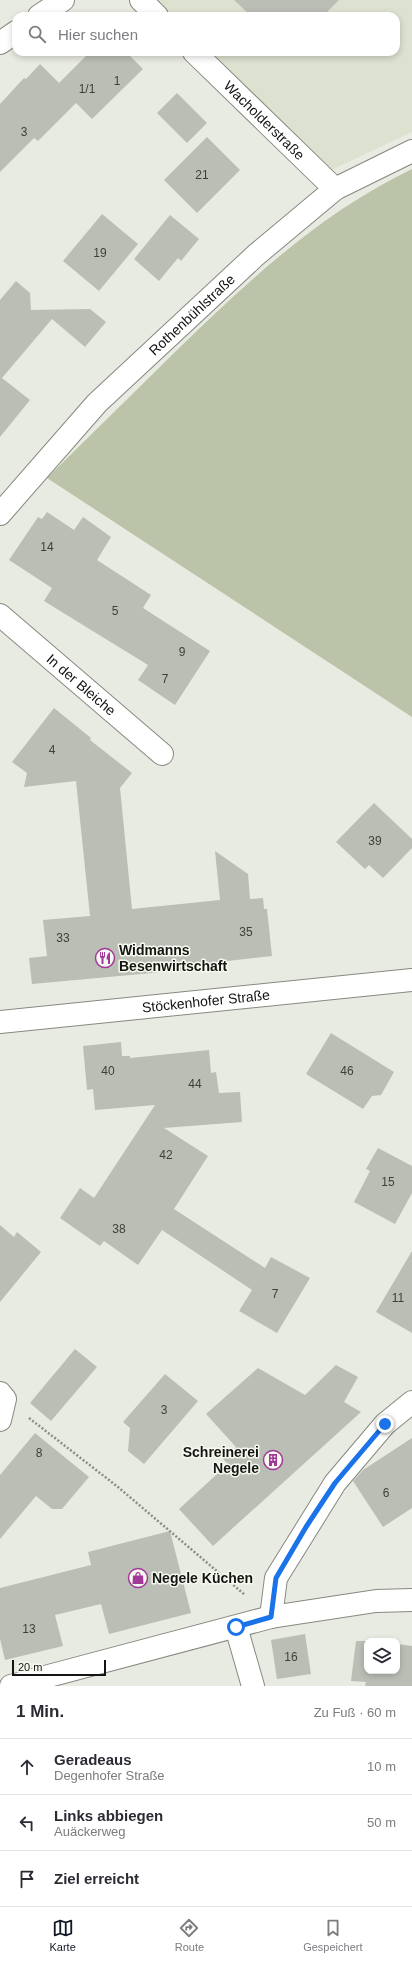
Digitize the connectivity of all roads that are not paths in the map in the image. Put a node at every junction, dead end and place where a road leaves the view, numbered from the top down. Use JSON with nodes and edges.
{"nodes":[{"id":1,"x":63,"y":0,"type":"edge"},
{"id":2,"x":141,"y":0,"type":"edge"},
{"id":3,"x":45,"y":12,"type":"edge"},
{"id":4,"x":153,"y":12,"type":"edge"},
{"id":5,"x":12,"y":35,"type":"edge"},
{"id":6,"x":0,"y":43,"type":"edge"},
{"id":7,"x":198,"y":56,"type":"edge"},
{"id":8,"x":412,"y":151,"type":"edge"},
{"id":9,"x":335,"y":189,"type":"junction"},
{"id":10,"x":0,"y":514,"type":"edge"},
{"id":11,"x":0,"y":615,"type":"edge"},
{"id":12,"x":162,"y":754,"type":"dead end"},
{"id":13,"x":412,"y":980,"type":"edge"},
{"id":14,"x":0,"y":1022,"type":"edge"},
{"id":15,"x":0,"y":1392,"type":"edge"},
{"id":16,"x":412,"y":1402,"type":"edge"},
{"id":17,"x":0,"y":1420,"type":"edge"},
{"id":18,"x":412,"y":1600,"type":"edge"},
{"id":19,"x":271,"y":1617,"type":"junction"},
{"id":20,"x":236,"y":1627,"type":"junction"},
{"id":21,"x":11,"y":1686,"type":"edge"},
{"id":22,"x":253,"y":1686,"type":"edge"}],
"edges":[{"from":1,"to":3,"type":"street"},
{"from":2,"to":4,"type":"street"},
{"from":5,"to":6,"type":"street"},
{"from":7,"to":9,"type":"street","name":"Wacholderstraße"},
{"from":8,"to":9,"type":"street","name":"Rothenbühlstraße"},
{"from":9,"to":10,"type":"street","name":"Rothenbühlstraße"},
{"from":11,"to":12,"type":"street","name":"In der Bleiche"},
{"from":13,"to":14,"type":"street","name":"Stöckenhofer Straße"},
{"from":15,"to":17,"type":"street"},
{"from":16,"to":19,"type":"street"},
{"from":18,"to":19,"type":"street"},
{"from":19,"to":20,"type":"street"},
{"from":20,"to":21,"type":"street"},
{"from":20,"to":22,"type":"street"}]}
